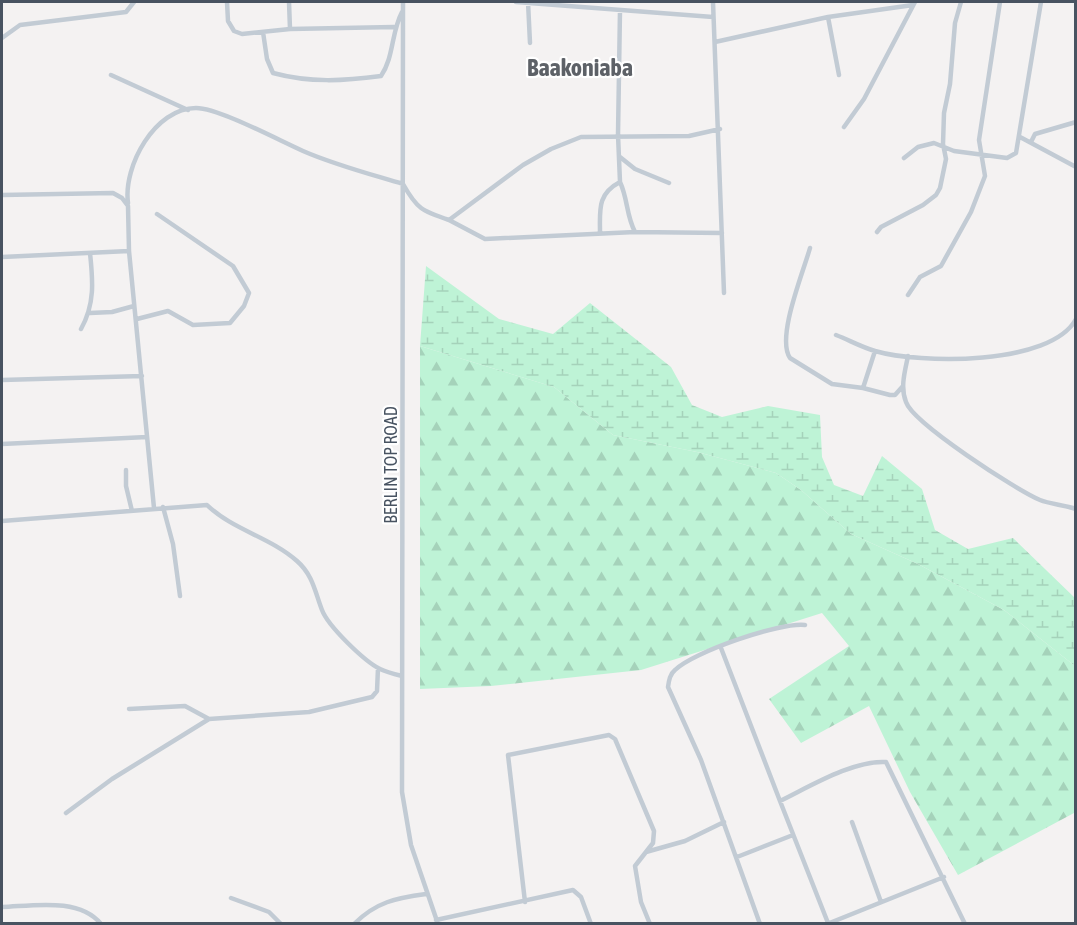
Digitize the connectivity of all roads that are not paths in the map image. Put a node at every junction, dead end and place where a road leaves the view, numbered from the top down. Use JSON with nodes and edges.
{"nodes":[{"id":1,"x":134,"y":2,"type":"edge"},
{"id":2,"x":227,"y":2,"type":"edge"},
{"id":3,"x":289,"y":2,"type":"edge"},
{"id":4,"x":403,"y":2,"type":"edge"},
{"id":5,"x":516,"y":2,"type":"edge"},
{"id":6,"x":528,"y":2,"type":"edge"},
{"id":7,"x":713,"y":2,"type":"edge"},
{"id":8,"x":961,"y":2,"type":"edge"},
{"id":9,"x":1000,"y":2,"type":"edge"},
{"id":10,"x":1041,"y":2,"type":"edge"},
{"id":11,"x":914,"y":3,"type":"edge"},
{"id":12,"x":403,"y":10,"type":"junction"},
{"id":13,"x":620,"y":10,"type":"junction"},
{"id":14,"x":713,"y":17,"type":"junction"},
{"id":15,"x":828,"y":17,"type":"junction"},
{"id":16,"x":394,"y":27,"type":"junction"},
{"id":17,"x":290,"y":29,"type":"junction"},
{"id":18,"x":263,"y":32,"type":"junction"},
{"id":19,"x":2,"y":38,"type":"edge"},
{"id":20,"x":715,"y":42,"type":"junction"},
{"id":21,"x":530,"y":43,"type":"dead end"},
{"id":22,"x":111,"y":75,"type":"dead end"},
{"id":23,"x":839,"y":75,"type":"dead end"},
{"id":24,"x":188,"y":110,"type":"junction"},
{"id":25,"x":1076,"y":122,"type":"edge"},
{"id":26,"x":844,"y":127,"type":"dead end"},
{"id":27,"x":720,"y":129,"type":"junction"},
{"id":28,"x":618,"y":135,"type":"junction"},
{"id":29,"x":1020,"y":137,"type":"junction"},
{"id":30,"x":1030,"y":142,"type":"junction"},
{"id":31,"x":943,"y":144,"type":"junction"},
{"id":32,"x":981,"y":154,"type":"junction"},
{"id":33,"x":620,"y":157,"type":"junction"},
{"id":34,"x":904,"y":158,"type":"dead end"},
{"id":35,"x":1076,"y":167,"type":"edge"},
{"id":36,"x":620,"y":182,"type":"junction"},
{"id":37,"x":669,"y":183,"type":"dead end"},
{"id":38,"x":403,"y":184,"type":"junction"},
{"id":39,"x":2,"y":195,"type":"edge"},
{"id":40,"x":128,"y":206,"type":"junction"},
{"id":41,"x":157,"y":214,"type":"dead end"},
{"id":42,"x":449,"y":220,"type":"junction"},
{"id":43,"x":635,"y":232,"type":"junction"},
{"id":44,"x":877,"y":232,"type":"dead end"},
{"id":45,"x":600,"y":233,"type":"junction"},
{"id":46,"x":722,"y":233,"type":"junction"},
{"id":47,"x":810,"y":248,"type":"dead end"},
{"id":48,"x":129,"y":251,"type":"junction"},
{"id":49,"x":90,"y":253,"type":"junction"},
{"id":50,"x":2,"y":257,"type":"edge"},
{"id":51,"x":724,"y":293,"type":"dead end"},
{"id":52,"x":908,"y":295,"type":"dead end"},
{"id":53,"x":134,"y":306,"type":"junction"},
{"id":54,"x":90,"y":313,"type":"junction"},
{"id":55,"x":1076,"y":319,"type":"edge"},
{"id":56,"x":137,"y":320,"type":"junction"},
{"id":57,"x":81,"y":329,"type":"dead end"},
{"id":58,"x":836,"y":335,"type":"dead end"},
{"id":59,"x":875,"y":351,"type":"junction"},
{"id":60,"x":908,"y":356,"type":"junction"},
{"id":61,"x":142,"y":376,"type":"junction"},
{"id":62,"x":2,"y":380,"type":"edge"},
{"id":63,"x":903,"y":386,"type":"junction"},
{"id":64,"x":863,"y":388,"type":"junction"},
{"id":65,"x":147,"y":437,"type":"junction"},
{"id":66,"x":2,"y":444,"type":"edge"},
{"id":67,"x":126,"y":470,"type":"dead end"},
{"id":68,"x":163,"y":507,"type":"junction"},
{"id":69,"x":154,"y":508,"type":"junction"},
{"id":70,"x":1076,"y":509,"type":"edge"},
{"id":71,"x":132,"y":511,"type":"junction"},
{"id":72,"x":2,"y":521,"type":"edge"},
{"id":73,"x":180,"y":596,"type":"dead end"},
{"id":74,"x":805,"y":625,"type":"dead end"},
{"id":75,"x":721,"y":648,"type":"junction"},
{"id":76,"x":378,"y":668,"type":"junction"},
{"id":77,"x":402,"y":676,"type":"junction"},
{"id":78,"x":129,"y":709,"type":"dead end"},
{"id":79,"x":209,"y":718,"type":"junction"},
{"id":80,"x":780,"y":801,"type":"junction"},
{"id":81,"x":66,"y":813,"type":"dead end"},
{"id":82,"x":724,"y":822,"type":"junction"},
{"id":83,"x":852,"y":822,"type":"dead end"},
{"id":84,"x":793,"y":835,"type":"junction"},
{"id":85,"x":646,"y":852,"type":"junction"},
{"id":86,"x":737,"y":857,"type":"junction"},
{"id":87,"x":944,"y":877,"type":"junction"},
{"id":88,"x":426,"y":894,"type":"junction"},
{"id":89,"x":231,"y":898,"type":"dead end"},
{"id":90,"x":525,"y":902,"type":"junction"},
{"id":91,"x":881,"y":903,"type":"junction"},
{"id":92,"x":2,"y":907,"type":"edge"},
{"id":93,"x":437,"y":922,"type":"edge"},
{"id":94,"x":827,"y":923,"type":"edge"},
{"id":95,"x":964,"y":923,"type":"edge"},
{"id":96,"x":101,"y":924,"type":"edge"},
{"id":97,"x":280,"y":924,"type":"edge"},
{"id":98,"x":354,"y":924,"type":"edge"},
{"id":99,"x":591,"y":924,"type":"edge"},
{"id":100,"x":650,"y":924,"type":"edge"},
{"id":101,"x":760,"y":924,"type":"edge"}],
"edges":[{"from":1,"to":19,"type":"street"},
{"from":2,"to":18,"type":"street"},
{"from":3,"to":17,"type":"street"},
{"from":4,"to":12,"type":"street","name":"BERLIN TOP ROAD"},
{"from":5,"to":6,"type":"street"},
{"from":6,"to":13,"type":"street"},
{"from":6,"to":21,"type":"street"},
{"from":7,"to":14,"type":"street"},
{"from":8,"to":31,"type":"street"},
{"from":9,"to":32,"type":"street"},
{"from":10,"to":29,"type":"street"},
{"from":11,"to":15,"type":"street"},
{"from":11,"to":26,"type":"street"},
{"from":12,"to":16,"type":"street"},
{"from":12,"to":38,"type":"street","name":"BERLIN TOP ROAD"},
{"from":13,"to":14,"type":"street"},
{"from":13,"to":28,"type":"street"},
{"from":14,"to":20,"type":"street"},
{"from":15,"to":20,"type":"street"},
{"from":15,"to":23,"type":"street"},
{"from":16,"to":17,"type":"street"},
{"from":16,"to":18,"type":"street"},
{"from":17,"to":18,"type":"street"},
{"from":20,"to":27,"type":"street"},
{"from":22,"to":24,"type":"street"},
{"from":24,"to":38,"type":"street"},
{"from":24,"to":40,"type":"street"},
{"from":25,"to":30,"type":"street"},
{"from":27,"to":28,"type":"street"},
{"from":27,"to":46,"type":"street"},
{"from":28,"to":33,"type":"street"},
{"from":28,"to":42,"type":"street"},
{"from":29,"to":30,"type":"street"},
{"from":29,"to":32,"type":"street"},
{"from":30,"to":35,"type":"street"},
{"from":31,"to":32,"type":"street"},
{"from":31,"to":34,"type":"street"},
{"from":31,"to":44,"type":"street"},
{"from":32,"to":52,"type":"street"},
{"from":33,"to":36,"type":"street"},
{"from":33,"to":37,"type":"street"},
{"from":36,"to":43,"type":"street"},
{"from":36,"to":45,"type":"street"},
{"from":38,"to":42,"type":"street"},
{"from":38,"to":77,"type":"street","name":"BERLIN TOP ROAD"},
{"from":39,"to":40,"type":"street"},
{"from":40,"to":48,"type":"street"},
{"from":41,"to":56,"type":"street"},
{"from":42,"to":45,"type":"street"},
{"from":43,"to":45,"type":"street"},
{"from":43,"to":46,"type":"street"},
{"from":46,"to":51,"type":"street"},
{"from":47,"to":64,"type":"street"},
{"from":48,"to":49,"type":"street"},
{"from":48,"to":53,"type":"street"},
{"from":49,"to":50,"type":"street"},
{"from":49,"to":54,"type":"street"},
{"from":53,"to":54,"type":"street"},
{"from":53,"to":56,"type":"street"},
{"from":54,"to":57,"type":"street"},
{"from":55,"to":60,"type":"street"},
{"from":56,"to":61,"type":"street"},
{"from":58,"to":59,"type":"street"},
{"from":59,"to":60,"type":"street"},
{"from":59,"to":64,"type":"street"},
{"from":60,"to":63,"type":"street"},
{"from":61,"to":62,"type":"street"},
{"from":61,"to":65,"type":"street"},
{"from":63,"to":64,"type":"street"},
{"from":63,"to":70,"type":"street"},
{"from":65,"to":66,"type":"street"},
{"from":65,"to":69,"type":"street"},
{"from":67,"to":71,"type":"street"},
{"from":68,"to":69,"type":"street"},
{"from":68,"to":73,"type":"street"},
{"from":68,"to":76,"type":"street"},
{"from":69,"to":71,"type":"street"},
{"from":71,"to":72,"type":"street"},
{"from":74,"to":75,"type":"street"},
{"from":75,"to":80,"type":"street"},
{"from":75,"to":82,"type":"street"},
{"from":76,"to":77,"type":"street"},
{"from":76,"to":79,"type":"street"},
{"from":77,"to":88,"type":"street","name":"BERLIN TOP ROAD"},
{"from":78,"to":79,"type":"street"},
{"from":79,"to":81,"type":"street"},
{"from":80,"to":84,"type":"street"},
{"from":80,"to":87,"type":"street"},
{"from":82,"to":85,"type":"street"},
{"from":82,"to":86,"type":"street"},
{"from":83,"to":91,"type":"street"},
{"from":84,"to":86,"type":"street"},
{"from":84,"to":94,"type":"street"},
{"from":85,"to":90,"type":"street"},
{"from":85,"to":100,"type":"street"},
{"from":86,"to":101,"type":"street"},
{"from":87,"to":91,"type":"street"},
{"from":87,"to":95,"type":"street"},
{"from":88,"to":93,"type":"street","name":"BERLIN TOP ROAD"},
{"from":88,"to":98,"type":"street"},
{"from":89,"to":97,"type":"street"},
{"from":90,"to":93,"type":"street"},
{"from":90,"to":99,"type":"street"},
{"from":91,"to":94,"type":"street"},
{"from":92,"to":96,"type":"street"}]}
